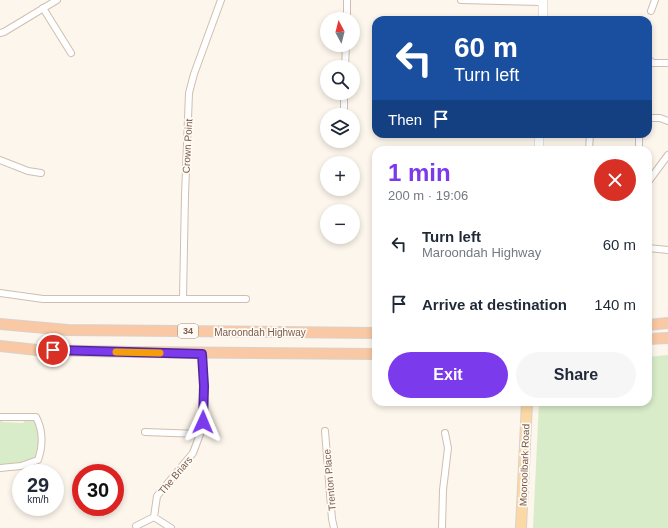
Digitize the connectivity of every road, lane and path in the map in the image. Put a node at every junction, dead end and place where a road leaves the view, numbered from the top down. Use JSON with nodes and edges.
{"nodes":[{"id":1,"x":57,"y":0,"type":"edge"},
{"id":2,"x":221,"y":0,"type":"edge"},
{"id":3,"x":347,"y":0,"type":"edge"},
{"id":4,"x":461,"y":0,"type":"edge"},
{"id":5,"x":655,"y":0,"type":"edge"},
{"id":6,"x":543,"y":1,"type":"edge"},
{"id":7,"x":43,"y":8,"type":"junction"},
{"id":8,"x":651,"y":11,"type":"dead end"},
{"id":9,"x":347,"y":12,"type":"edge"},
{"id":10,"x":543,"y":16,"type":"edge"},
{"id":11,"x":0,"y":33,"type":"edge"},
{"id":12,"x":71,"y":53,"type":"dead end"},
{"id":13,"x":652,"y":62,"type":"edge"},
{"id":14,"x":668,"y":63,"type":"edge"},
{"id":15,"x":652,"y":118,"type":"edge"},
{"id":16,"x":668,"y":121,"type":"edge"},
{"id":17,"x":668,"y":155,"type":"edge"},
{"id":18,"x":0,"y":160,"type":"edge"},
{"id":19,"x":41,"y":173,"type":"dead end"},
{"id":20,"x":652,"y":177,"type":"edge"},
{"id":21,"x":652,"y":248,"type":"edge"},
{"id":22,"x":668,"y":250,"type":"edge"},
{"id":23,"x":0,"y":293,"type":"edge"},
{"id":24,"x":183,"y":298,"type":"junction"},
{"id":25,"x":246,"y":298,"type":"dead end"},
{"id":26,"x":668,"y":323,"type":"edge"},
{"id":27,"x":0,"y":324,"type":"edge"},
{"id":28,"x":652,"y":325,"type":"edge"},
{"id":29,"x":372,"y":333,"type":"edge"},
{"id":30,"x":668,"y":338,"type":"edge"},
{"id":31,"x":652,"y":339,"type":"edge"},
{"id":32,"x":0,"y":346,"type":"edge"},
{"id":33,"x":202,"y":354,"type":"junction"},
{"id":34,"x":372,"y":354,"type":"edge"},
{"id":35,"x":526,"y":406,"type":"edge"},
{"id":36,"x":0,"y":417,"type":"edge"},
{"id":37,"x":325,"y":431,"type":"dead end"},
{"id":38,"x":145,"y":432,"type":"dead end"},
{"id":39,"x":445,"y":433,"type":"dead end"},
{"id":40,"x":200,"y":434,"type":"junction"},
{"id":41,"x":0,"y":468,"type":"edge"},
{"id":42,"x":154,"y":517,"type":"junction"},
{"id":43,"x":136,"y":526,"type":"dead end"},
{"id":44,"x":171,"y":528,"type":"edge"},
{"id":45,"x":334,"y":528,"type":"edge"},
{"id":46,"x":442,"y":528,"type":"edge"},
{"id":47,"x":521,"y":528,"type":"edge"}],
"edges":[{"from":1,"to":7,"type":"street"},
{"from":2,"to":24,"type":"street","name":"Crown Point"},
{"from":3,"to":9,"type":"street"},
{"from":4,"to":6,"type":"street"},
{"from":5,"to":8,"type":"street"},
{"from":6,"to":10,"type":"main road"},
{"from":7,"to":11,"type":"street"},
{"from":7,"to":12,"type":"street"},
{"from":13,"to":14,"type":"street"},
{"from":15,"to":16,"type":"street"},
{"from":17,"to":20,"type":"street"},
{"from":18,"to":19,"type":"street"},
{"from":21,"to":22,"type":"street"},
{"from":23,"to":24,"type":"street"},
{"from":24,"to":25,"type":"street"},
{"from":26,"to":28,"type":"highway"},
{"from":27,"to":29,"type":"highway","name":"Maroondah Highway","number":"34"},
{"from":30,"to":31,"type":"highway"},
{"from":32,"to":33,"type":"highway"},
{"from":33,"to":34,"type":"highway"},
{"from":33,"to":40,"type":"street","name":"The Briars"},
{"from":35,"to":47,"type":"main road","name":"Mooroolbark Road"},
{"from":36,"to":41,"type":"street"},
{"from":37,"to":45,"type":"street","name":"Trenton Place"},
{"from":38,"to":40,"type":"street"},
{"from":39,"to":46,"type":"street"},
{"from":40,"to":42,"type":"street","name":"The Briars"},
{"from":42,"to":43,"type":"street"},
{"from":42,"to":44,"type":"street"}]}
